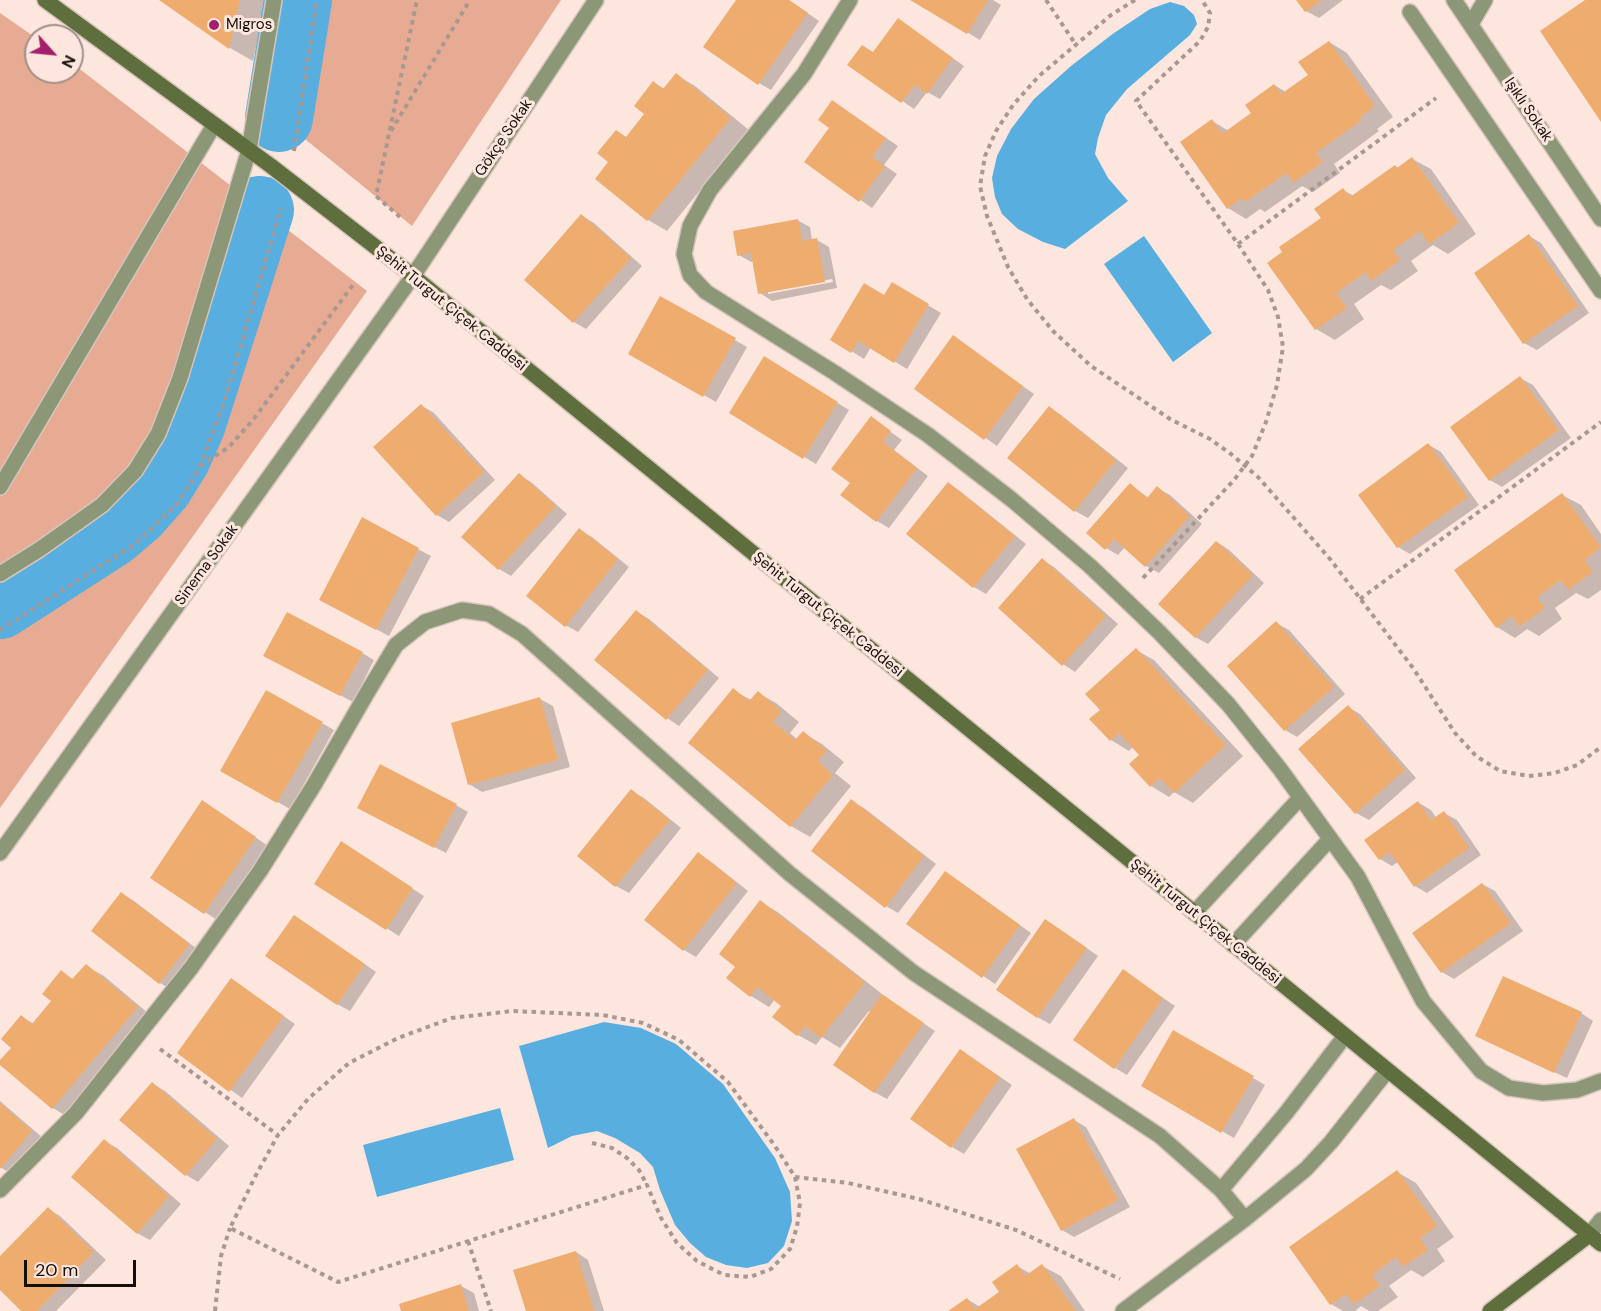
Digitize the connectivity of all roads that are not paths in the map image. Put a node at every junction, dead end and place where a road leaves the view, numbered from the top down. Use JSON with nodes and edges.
{"nodes":[{"id":1,"x":45,"y":0,"type":"edge"},
{"id":2,"x":274,"y":0,"type":"edge"},
{"id":3,"x":596,"y":0,"type":"edge"},
{"id":4,"x":850,"y":0,"type":"edge"},
{"id":5,"x":1454,"y":0,"type":"edge"},
{"id":6,"x":1485,"y":0,"type":"edge"},
{"id":7,"x":1410,"y":12,"type":"dead end"},
{"id":8,"x":1471,"y":24,"type":"junction"},
{"id":9,"x":214,"y":124,"type":"junction"},
{"id":10,"x":249,"y":150,"type":"junction"},
{"id":11,"x":1601,"y":219,"type":"edge"},
{"id":12,"x":413,"y":276,"type":"junction"},
{"id":13,"x":1601,"y":291,"type":"edge"},
{"id":14,"x":0,"y":488,"type":"edge"},
{"id":15,"x":0,"y":574,"type":"edge"},
{"id":16,"x":1300,"y":798,"type":"junction"},
{"id":17,"x":1330,"y":838,"type":"junction"},
{"id":18,"x":0,"y":853,"type":"edge"},
{"id":19,"x":1194,"y":913,"type":"junction"},
{"id":20,"x":1233,"y":945,"type":"junction"},
{"id":21,"x":1345,"y":1036,"type":"junction"},
{"id":22,"x":1387,"y":1071,"type":"junction"},
{"id":23,"x":1601,"y":1081,"type":"edge"},
{"id":24,"x":0,"y":1190,"type":"edge"},
{"id":25,"x":1221,"y":1190,"type":"junction"},
{"id":26,"x":1245,"y":1219,"type":"junction"},
{"id":27,"x":1601,"y":1220,"type":"edge"},
{"id":28,"x":1595,"y":1239,"type":"edge"},
{"id":29,"x":1123,"y":1311,"type":"edge"},
{"id":30,"x":1490,"y":1311,"type":"edge"}],
"edges":[{"from":1,"to":9,"type":"street","name":"Şehit Turgut Çiçek Caddesi"},
{"from":2,"to":10,"type":"street"},
{"from":3,"to":12,"type":"street","name":"Gökçe Sokak"},
{"from":4,"to":16,"type":"street"},
{"from":5,"to":8,"type":"street","name":"Işıklı Sokak"},
{"from":6,"to":8,"type":"street"},
{"from":7,"to":13,"type":"street"},
{"from":8,"to":11,"type":"street","name":"Işıklı Sokak"},
{"from":9,"to":10,"type":"street","name":"Şehit Turgut Çiçek Caddesi"},
{"from":9,"to":14,"type":"street"},
{"from":10,"to":12,"type":"street","name":"Şehit Turgut Çiçek Caddesi"},
{"from":10,"to":15,"type":"street"},
{"from":12,"to":18,"type":"street","name":"Sinema Sokak"},
{"from":12,"to":19,"type":"street","name":"Şehit Turgut Çiçek Caddesi"},
{"from":16,"to":17,"type":"street"},
{"from":16,"to":19,"type":"street"},
{"from":17,"to":20,"type":"street"},
{"from":17,"to":23,"type":"street"},
{"from":19,"to":20,"type":"street","name":"Şehit Turgut Çiçek Caddesi"},
{"from":20,"to":21,"type":"street","name":"Şehit Turgut Çiçek Caddesi"},
{"from":21,"to":22,"type":"street","name":"Şehit Turgut Çiçek Caddesi"},
{"from":21,"to":25,"type":"street"},
{"from":22,"to":26,"type":"street"},
{"from":22,"to":28,"type":"street","name":"Şehit Turgut Çiçek Caddesi"},
{"from":24,"to":25,"type":"street"},
{"from":25,"to":26,"type":"street"},
{"from":26,"to":29,"type":"street"},
{"from":27,"to":28,"type":"street"},
{"from":28,"to":30,"type":"street"}]}
